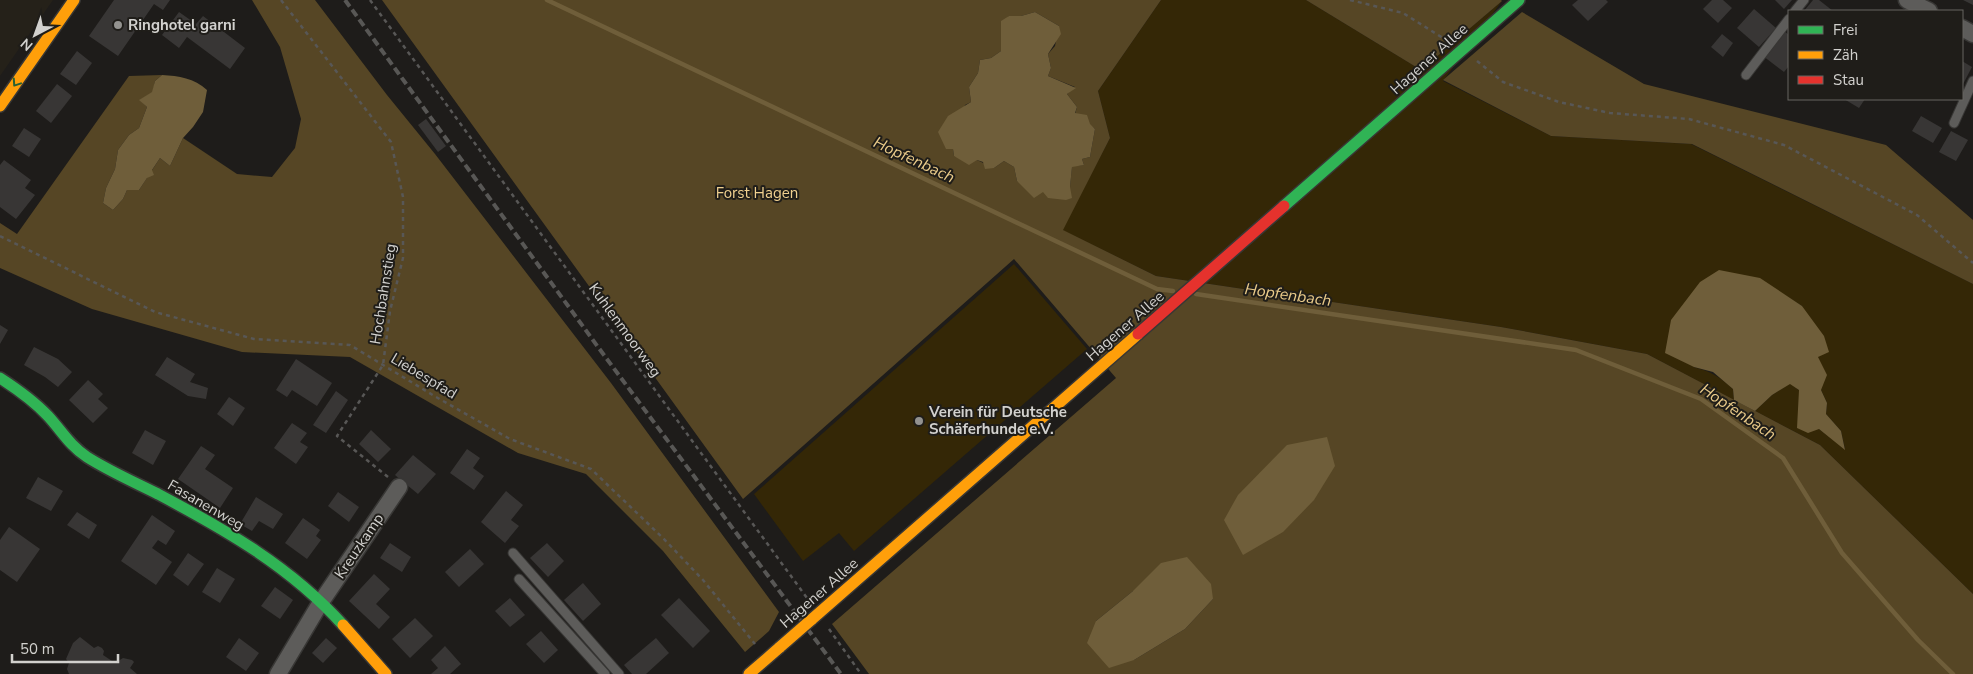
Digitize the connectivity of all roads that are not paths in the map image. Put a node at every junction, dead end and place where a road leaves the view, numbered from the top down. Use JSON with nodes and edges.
{"nodes":[{"id":1,"x":74,"y":0,"type":"edge"},
{"id":2,"x":1519,"y":0,"type":"edge"},
{"id":3,"x":1804,"y":0,"type":"edge"},
{"id":4,"x":1796,"y":10,"type":"edge"},
{"id":5,"x":1788,"y":20,"type":"edge"},
{"id":6,"x":1746,"y":75,"type":"dead end"},
{"id":7,"x":1973,"y":81,"type":"edge"},
{"id":8,"x":0,"y":106,"type":"edge"},
{"id":9,"x":1954,"y":123,"type":"dead end"},
{"id":10,"x":0,"y":378,"type":"edge"},
{"id":11,"x":399,"y":487,"type":"road end"},
{"id":12,"x":513,"y":553,"type":"dead end"},
{"id":13,"x":519,"y":579,"type":"dead end"},
{"id":14,"x":321,"y":602,"type":"junction"},
{"id":15,"x":278,"y":674,"type":"edge"},
{"id":16,"x":386,"y":674,"type":"edge"},
{"id":17,"x":604,"y":674,"type":"edge"},
{"id":18,"x":619,"y":674,"type":"edge"},
{"id":19,"x":749,"y":674,"type":"edge"}],
"edges":[{"from":1,"to":8,"type":"street","one_way":true},
{"from":2,"to":19,"type":"street","name":"Hagener Allee","bridge":true},
{"from":3,"to":4,"type":"lane"},
{"from":5,"to":6,"type":"lane"},
{"from":7,"to":9,"type":"lane"},
{"from":10,"to":14,"type":"street","name":"Fasanenweg"},
{"from":11,"to":14,"type":"street","name":"Kreuzkamp"},
{"from":12,"to":18,"type":"lane"},
{"from":13,"to":17,"type":"lane"},
{"from":14,"to":15,"type":"street","name":"Kreuzkamp"},
{"from":14,"to":16,"type":"street","name":"Fasanenweg"}]}
